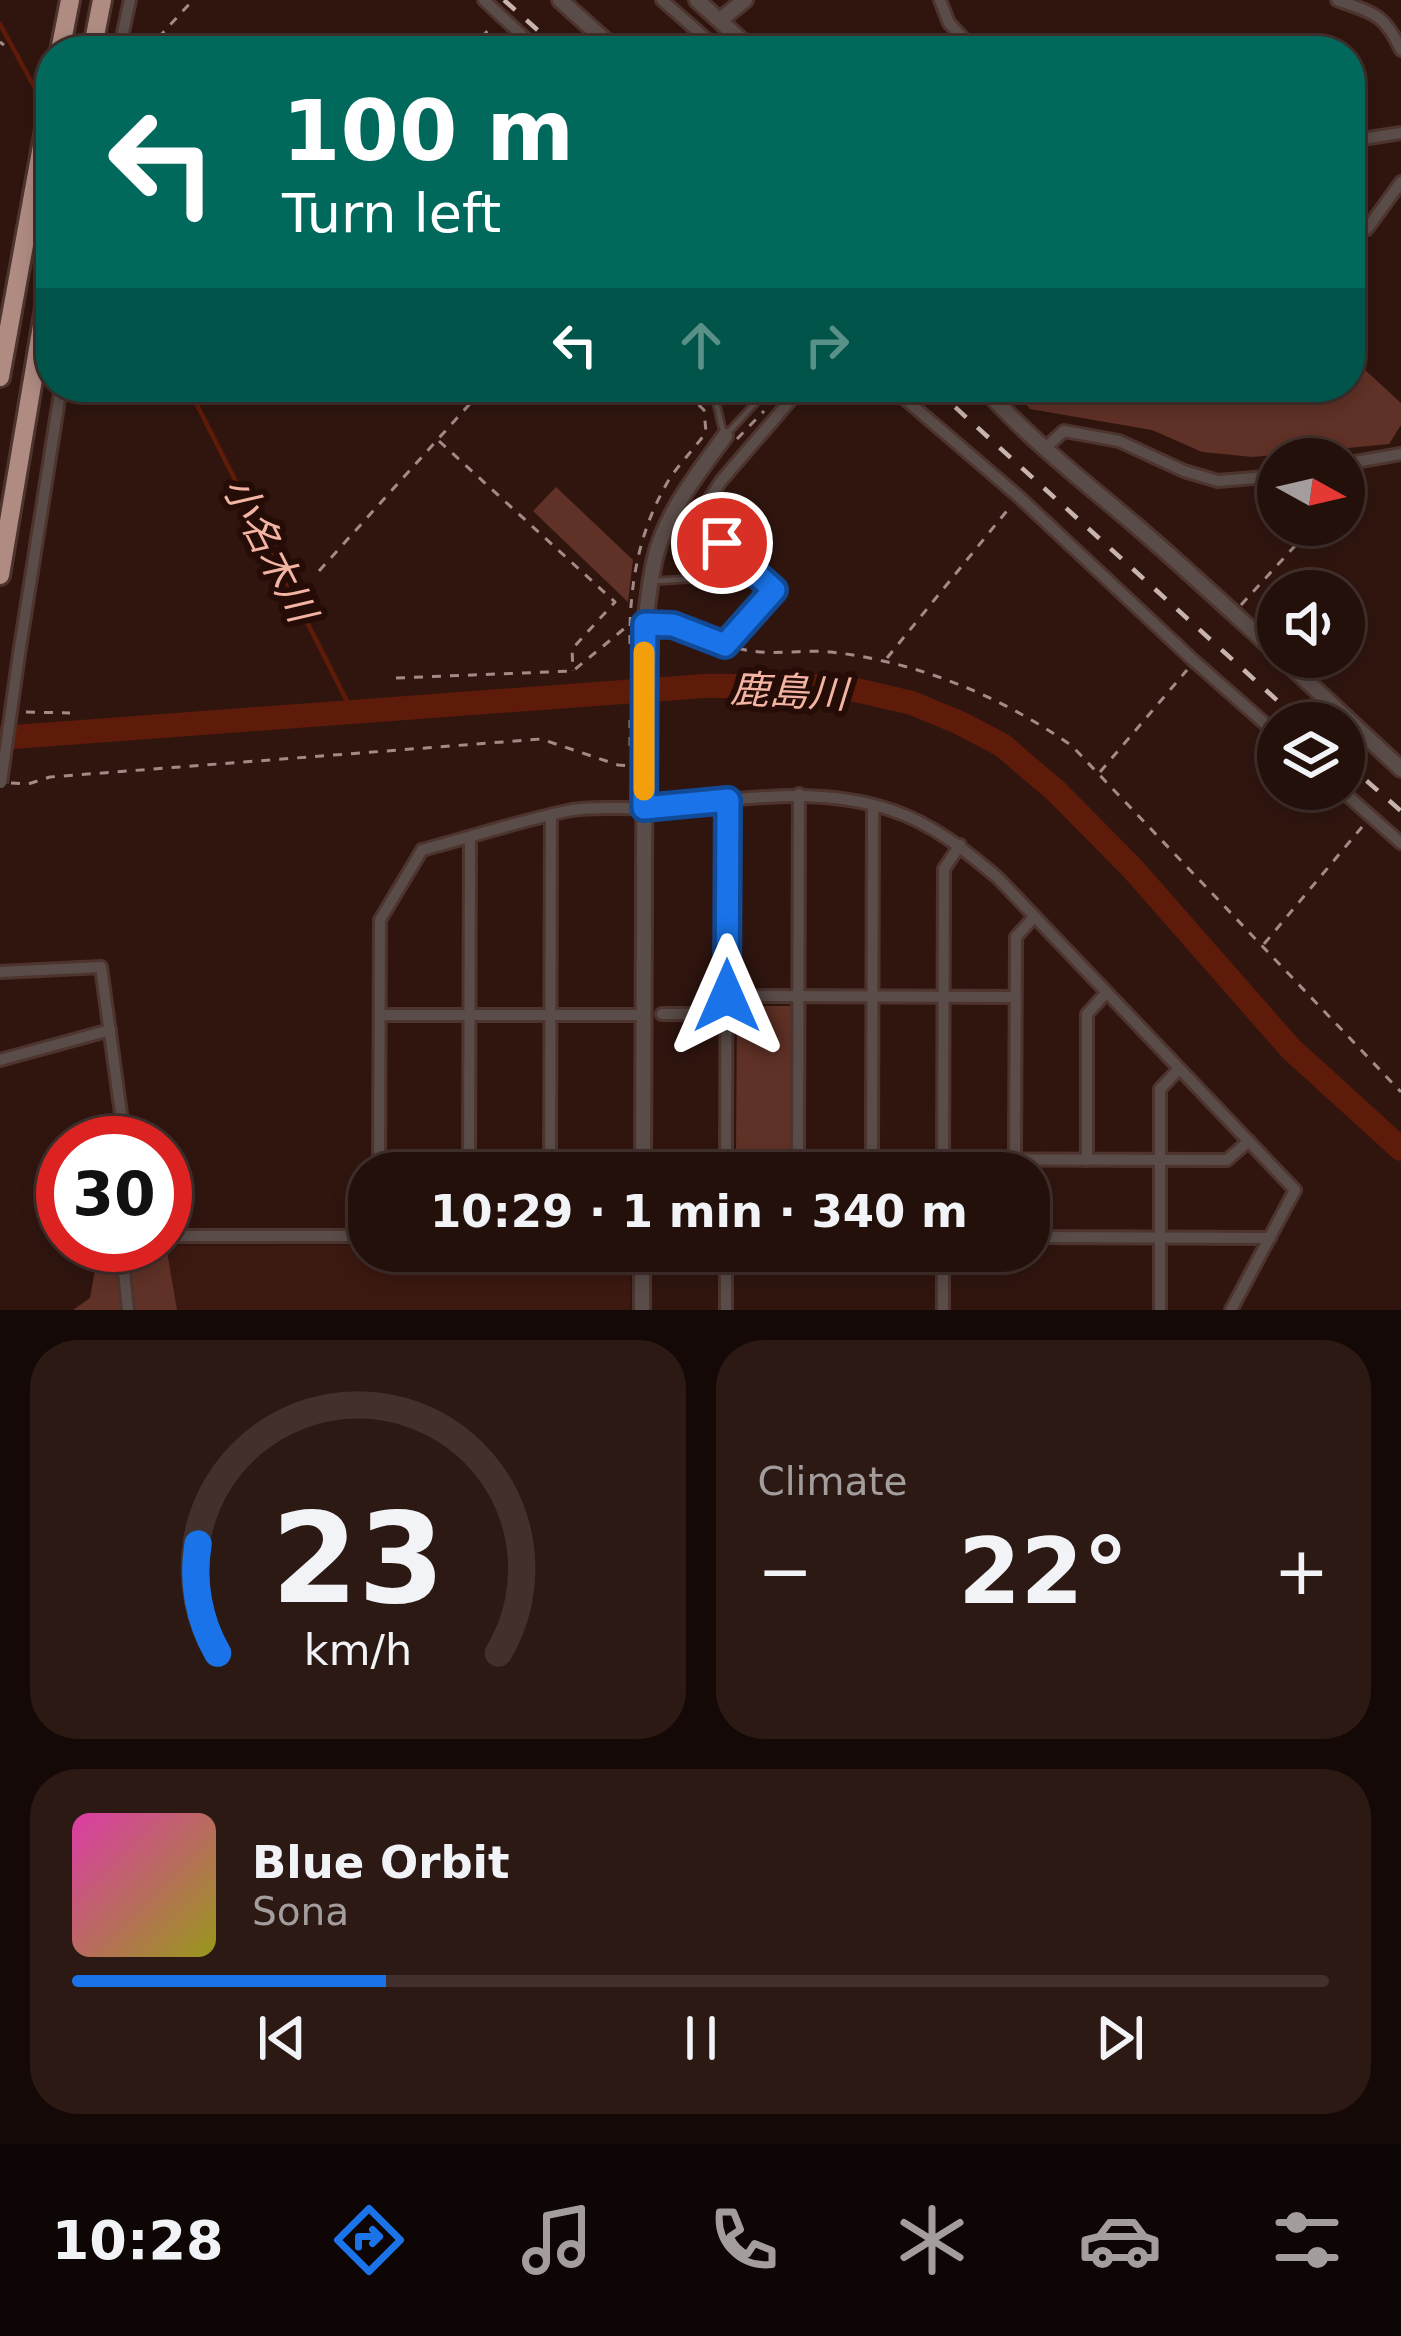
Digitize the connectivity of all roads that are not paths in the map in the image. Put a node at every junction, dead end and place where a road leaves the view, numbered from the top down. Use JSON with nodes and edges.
{"nodes":[{"id":1,"x":70,"y":0,"type":"edge"},
{"id":2,"x":102,"y":0,"type":"edge"},
{"id":3,"x":130,"y":0,"type":"edge"},
{"id":4,"x":484,"y":0,"type":"edge"},
{"id":5,"x":560,"y":0,"type":"edge"},
{"id":6,"x":662,"y":0,"type":"edge"},
{"id":7,"x":698,"y":0,"type":"edge"},
{"id":8,"x":745,"y":0,"type":"edge"},
{"id":9,"x":940,"y":0,"type":"edge"},
{"id":10,"x":1336,"y":0,"type":"edge"},
{"id":11,"x":577,"y":7,"type":"edge"},
{"id":12,"x":720,"y":20,"type":"junction"},
{"id":13,"x":63,"y":36,"type":"edge"},
{"id":14,"x":95,"y":36,"type":"edge"},
{"id":15,"x":122,"y":36,"type":"edge"},
{"id":16,"x":523,"y":36,"type":"edge"},
{"id":17,"x":603,"y":36,"type":"edge"},
{"id":18,"x":703,"y":36,"type":"edge"},
{"id":19,"x":737,"y":36,"type":"edge"},
{"id":20,"x":961,"y":36,"type":"edge"},
{"id":21,"x":1401,"y":50,"type":"edge"},
{"id":22,"x":1401,"y":133,"type":"edge"},
{"id":23,"x":1365,"y":139,"type":"edge"},
{"id":24,"x":36,"y":179,"type":"edge"},
{"id":25,"x":1401,"y":182,"type":"edge"},
{"id":26,"x":1365,"y":228,"type":"edge"},
{"id":27,"x":36,"y":361,"type":"edge"},
{"id":28,"x":0,"y":377,"type":"edge"},
{"id":29,"x":60,"y":402,"type":"edge"},
{"id":30,"x":717,"y":402,"type":"edge"},
{"id":31,"x":756,"y":402,"type":"edge"},
{"id":32,"x":789,"y":402,"type":"edge"},
{"id":33,"x":908,"y":402,"type":"edge"},
{"id":34,"x":996,"y":402,"type":"edge"},
{"id":35,"x":725,"y":436,"type":"junction"},
{"id":36,"x":1045,"y":448,"type":"junction"},
{"id":37,"x":1401,"y":454,"type":"edge"},
{"id":38,"x":1365,"y":459,"type":"edge"},
{"id":39,"x":1257,"y":478,"type":"edge"},
{"id":40,"x":0,"y":575,"type":"edge"},
{"id":41,"x":651,"y":581,"type":"junction"},
{"id":42,"x":721,"y":585,"type":"dead end"},
{"id":43,"x":645,"y":624,"type":"junction"},
{"id":44,"x":1257,"y":635,"type":"edge"},
{"id":45,"x":1303,"y":678,"type":"edge"},
{"id":46,"x":1257,"y":716,"type":"edge"},
{"id":47,"x":1401,"y":769,"type":"edge"},
{"id":48,"x":2,"y":783,"type":"edge"},
{"id":49,"x":0,"y":794,"type":"edge"},
{"id":50,"x":800,"y":794,"type":"junction"},
{"id":51,"x":728,"y":800,"type":"junction"},
{"id":52,"x":873,"y":805,"type":"junction"},
{"id":53,"x":644,"y":808,"type":"junction"},
{"id":54,"x":1364,"y":810,"type":"edge"},
{"id":55,"x":551,"y":816,"type":"junction"},
{"id":56,"x":470,"y":838,"type":"junction"},
{"id":57,"x":1401,"y":843,"type":"edge"},
{"id":58,"x":960,"y":845,"type":"junction"},
{"id":59,"x":1034,"y":917,"type":"junction"},
{"id":60,"x":0,"y":972,"type":"edge"},
{"id":61,"x":1106,"y":993,"type":"junction"},
{"id":62,"x":727,"y":996,"type":"junction"},
{"id":63,"x":799,"y":997,"type":"junction"},
{"id":64,"x":873,"y":997,"type":"junction"},
{"id":65,"x":944,"y":997,"type":"junction"},
{"id":66,"x":1015,"y":997,"type":"junction"},
{"id":67,"x":662,"y":1014,"type":"dead end"},
{"id":68,"x":380,"y":1015,"type":"junction"},
{"id":69,"x":470,"y":1015,"type":"junction"},
{"id":70,"x":550,"y":1015,"type":"junction"},
{"id":71,"x":644,"y":1015,"type":"junction"},
{"id":72,"x":727,"y":1015,"type":"junction"},
{"id":73,"x":110,"y":1030,"type":"junction"},
{"id":74,"x":0,"y":1060,"type":"edge"},
{"id":75,"x":1179,"y":1069,"type":"junction"},
{"id":76,"x":121,"y":1116,"type":"edge"},
{"id":77,"x":1249,"y":1141,"type":"junction"},
{"id":78,"x":380,"y":1152,"type":"edge"},
{"id":79,"x":469,"y":1152,"type":"edge"},
{"id":80,"x":550,"y":1152,"type":"edge"},
{"id":81,"x":643,"y":1152,"type":"edge"},
{"id":82,"x":726,"y":1152,"type":"edge"},
{"id":83,"x":798,"y":1152,"type":"edge"},
{"id":84,"x":872,"y":1152,"type":"edge"},
{"id":85,"x":943,"y":1152,"type":"edge"},
{"id":86,"x":1015,"y":1152,"type":"edge"},
{"id":87,"x":1050,"y":1160,"type":"edge"},
{"id":88,"x":1087,"y":1160,"type":"junction"},
{"id":89,"x":1160,"y":1160,"type":"junction"},
{"id":90,"x":192,"y":1236,"type":"edge"},
{"id":91,"x":348,"y":1236,"type":"edge"},
{"id":92,"x":1050,"y":1237,"type":"edge"},
{"id":93,"x":1160,"y":1238,"type":"junction"},
{"id":94,"x":1270,"y":1238,"type":"junction"},
{"id":95,"x":124,"y":1272,"type":"edge"},
{"id":96,"x":643,"y":1272,"type":"edge"},
{"id":97,"x":726,"y":1272,"type":"edge"},
{"id":98,"x":943,"y":1272,"type":"edge"},
{"id":99,"x":128,"y":1310,"type":"edge"},
{"id":100,"x":642,"y":1310,"type":"edge"},
{"id":101,"x":726,"y":1310,"type":"edge"},
{"id":102,"x":943,"y":1310,"type":"edge"},
{"id":103,"x":1160,"y":1310,"type":"edge"},
{"id":104,"x":1231,"y":1310,"type":"edge"}],
"edges":[{"from":1,"to":13,"type":"highway"},
{"from":2,"to":14,"type":"highway"},
{"from":3,"to":15,"type":"street"},
{"from":4,"to":16,"type":"street"},
{"from":5,"to":11,"type":"street"},
{"from":6,"to":18,"type":"street"},
{"from":7,"to":12,"type":"street"},
{"from":8,"to":12,"type":"street"},
{"from":9,"to":20,"type":"street"},
{"from":10,"to":21,"type":"street"},
{"from":11,"to":17,"type":"street"},
{"from":12,"to":19,"type":"street"},
{"from":22,"to":23,"type":"street"},
{"from":24,"to":28,"type":"highway"},
{"from":25,"to":26,"type":"street"},
{"from":27,"to":40,"type":"highway"},
{"from":29,"to":48,"type":"street","bridge":true},
{"from":30,"to":35,"type":"lane"},
{"from":31,"to":35,"type":"lane"},
{"from":32,"to":43,"type":"street"},
{"from":33,"to":46,"type":"street"},
{"from":34,"to":36,"type":"street"},
{"from":35,"to":41,"type":"street"},
{"from":36,"to":39,"type":"street"},
{"from":36,"to":44,"type":"street"},
{"from":37,"to":38,"type":"street"},
{"from":41,"to":42,"type":"lane"},
{"from":41,"to":43,"type":"street"},
{"from":43,"to":53,"type":"street"},
{"from":45,"to":47,"type":"street"},
{"from":48,"to":49,"type":"street"},
{"from":50,"to":51,"type":"street"},
{"from":50,"to":52,"type":"street"},
{"from":50,"to":63,"type":"street"},
{"from":51,"to":53,"type":"street"},
{"from":51,"to":62,"type":"street"},
{"from":52,"to":58,"type":"street"},
{"from":52,"to":64,"type":"street"},
{"from":53,"to":55,"type":"street"},
{"from":53,"to":71,"type":"street"},
{"from":54,"to":57,"type":"street"},
{"from":55,"to":56,"type":"street"},
{"from":55,"to":70,"type":"street"},
{"from":56,"to":68,"type":"street"},
{"from":56,"to":69,"type":"street"},
{"from":58,"to":59,"type":"street"},
{"from":58,"to":65,"type":"street"},
{"from":59,"to":61,"type":"street"},
{"from":59,"to":66,"type":"street"},
{"from":60,"to":73,"type":"street"},
{"from":61,"to":75,"type":"street"},
{"from":61,"to":88,"type":"street"},
{"from":62,"to":63,"type":"street"},
{"from":62,"to":72,"type":"street"},
{"from":63,"to":64,"type":"street"},
{"from":63,"to":83,"type":"street"},
{"from":64,"to":65,"type":"street"},
{"from":64,"to":84,"type":"street"},
{"from":65,"to":66,"type":"street"},
{"from":65,"to":85,"type":"street"},
{"from":66,"to":86,"type":"street"},
{"from":67,"to":72,"type":"street"},
{"from":68,"to":69,"type":"street"},
{"from":68,"to":78,"type":"street"},
{"from":69,"to":70,"type":"street"},
{"from":69,"to":79,"type":"street"},
{"from":70,"to":71,"type":"street"},
{"from":70,"to":80,"type":"street"},
{"from":71,"to":81,"type":"street"},
{"from":72,"to":82,"type":"street"},
{"from":73,"to":74,"type":"street"},
{"from":73,"to":76,"type":"street"},
{"from":75,"to":77,"type":"street"},
{"from":75,"to":89,"type":"street"},
{"from":77,"to":89,"type":"street"},
{"from":77,"to":94,"type":"street"},
{"from":87,"to":88,"type":"street"},
{"from":88,"to":89,"type":"street"},
{"from":89,"to":93,"type":"street"},
{"from":90,"to":91,"type":"street"},
{"from":92,"to":93,"type":"street"},
{"from":93,"to":94,"type":"street"},
{"from":93,"to":103,"type":"street"},
{"from":94,"to":104,"type":"street"},
{"from":95,"to":99,"type":"street"},
{"from":96,"to":100,"type":"street"},
{"from":97,"to":101,"type":"street"},
{"from":98,"to":102,"type":"street"}]}
